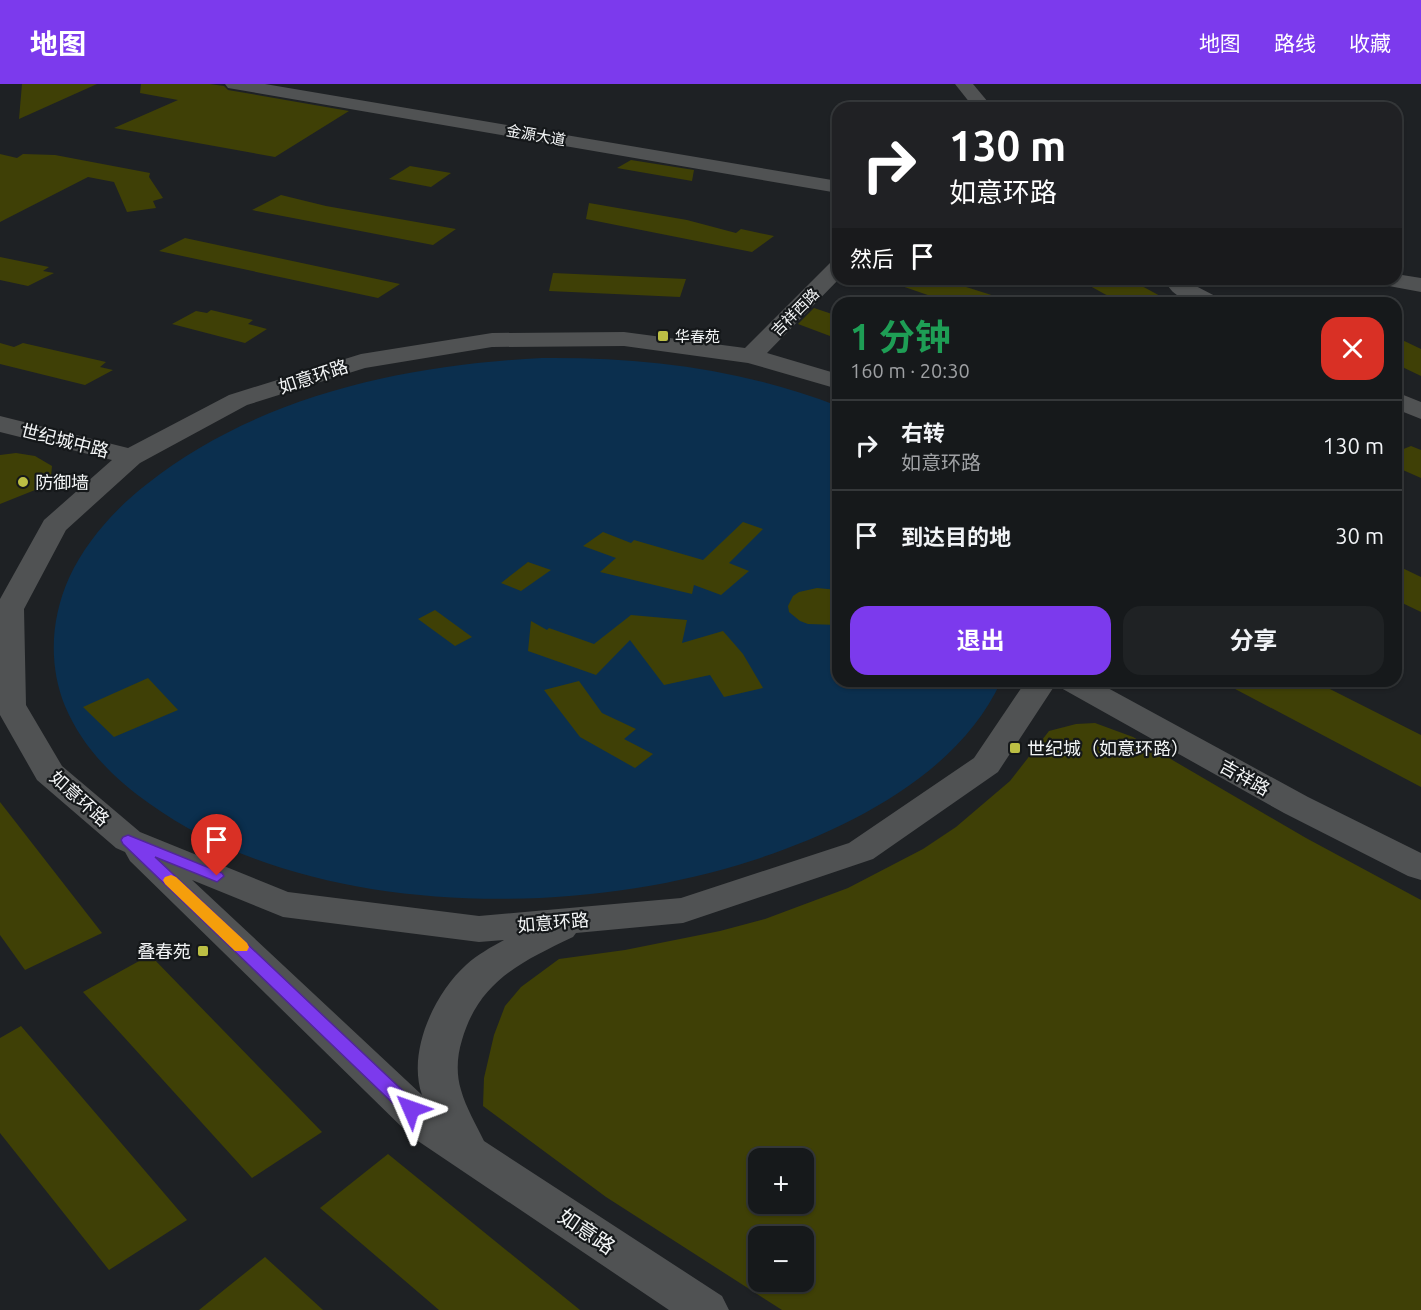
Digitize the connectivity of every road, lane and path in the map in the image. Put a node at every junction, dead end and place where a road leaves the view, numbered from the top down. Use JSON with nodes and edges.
{"nodes":[{"id":1,"x":234,"y":84,"type":"edge"},
{"id":2,"x":289,"y":84,"type":"edge"},
{"id":3,"x":964,"y":84,"type":"edge"},
{"id":4,"x":979,"y":102,"type":"edge"},
{"id":5,"x":832,"y":177,"type":"edge"},
{"id":6,"x":832,"y":186,"type":"edge"},
{"id":7,"x":1402,"y":272,"type":"edge"},
{"id":8,"x":832,"y":274,"type":"edge"},
{"id":9,"x":1421,"y":275,"type":"edge"},
{"id":10,"x":1402,"y":282,"type":"edge"},
{"id":11,"x":1179,"y":285,"type":"edge"},
{"id":12,"x":1421,"y":285,"type":"edge"},
{"id":13,"x":1199,"y":297,"type":"edge"},
{"id":14,"x":751,"y":356,"type":"junction"},
{"id":15,"x":832,"y":380,"type":"edge"},
{"id":16,"x":1402,"y":402,"type":"edge"},
{"id":17,"x":1421,"y":412,"type":"edge"},
{"id":18,"x":0,"y":424,"type":"edge"},
{"id":19,"x":130,"y":457,"type":"junction"},
{"id":20,"x":1038,"y":687,"type":"edge"},
{"id":21,"x":1083,"y":687,"type":"edge"},
{"id":22,"x":5,"y":706,"type":"edge"},
{"id":23,"x":128,"y":840,"type":"junction"},
{"id":24,"x":1421,"y":868,"type":"edge"},
{"id":25,"x":577,"y":919,"type":"junction"},
{"id":26,"x":468,"y":1152,"type":"junction"},
{"id":27,"x":706,"y":1310,"type":"edge"}],
"edges":[{"from":1,"to":6,"type":"street","name":"金源大道"},
{"from":2,"to":5,"type":"street","name":"金源大道"},
{"from":3,"to":4,"type":"street"},
{"from":7,"to":9,"type":"street"},
{"from":8,"to":14,"type":"street","name":"吉祥西路"},
{"from":10,"to":12,"type":"street"},
{"from":11,"to":13,"type":"street"},
{"from":14,"to":15,"type":"street","name":"如意环路"},
{"from":14,"to":19,"type":"street","name":"如意环路"},
{"from":16,"to":17,"type":"street"},
{"from":18,"to":19,"type":"street","name":"世纪城中路"},
{"from":19,"to":22,"type":"street","name":"如意环路"},
{"from":20,"to":25,"type":"street","name":"如意环路"},
{"from":21,"to":24,"type":"street","name":"吉祥路"},
{"from":22,"to":23,"type":"street","name":"如意环路"},
{"from":23,"to":25,"type":"street","name":"如意环路"},
{"from":23,"to":26,"type":"street","name":"如意路"},
{"from":25,"to":26,"type":"street"},
{"from":26,"to":27,"type":"street","name":"如意路"}]}
